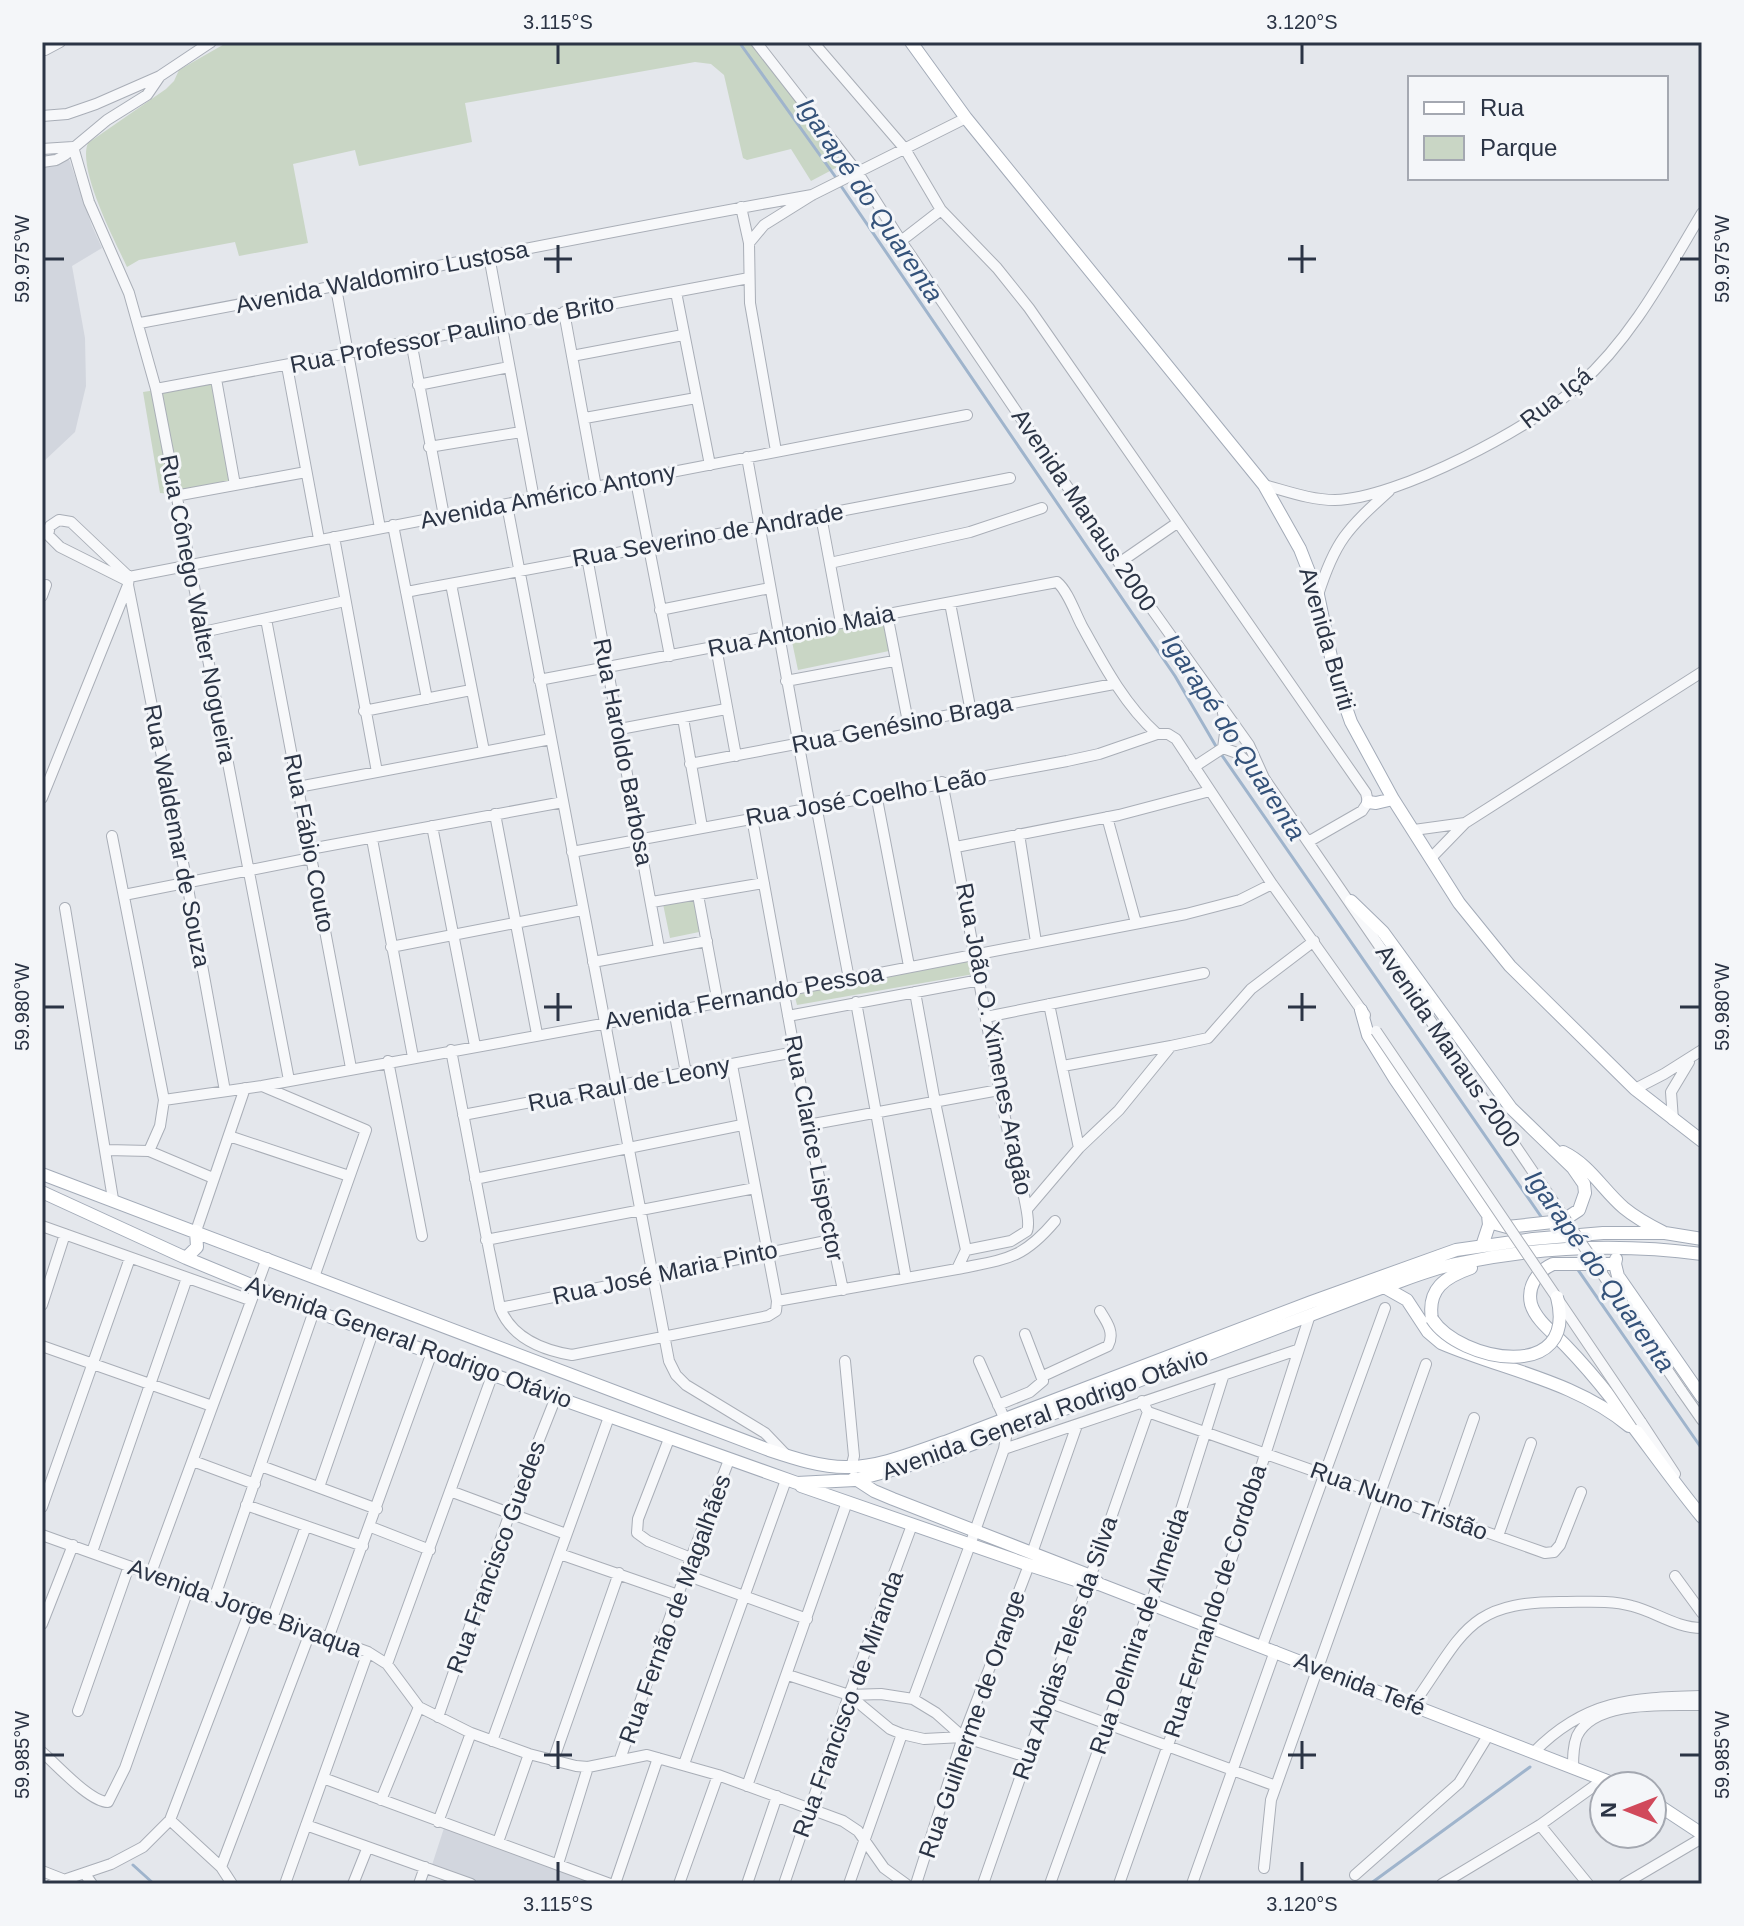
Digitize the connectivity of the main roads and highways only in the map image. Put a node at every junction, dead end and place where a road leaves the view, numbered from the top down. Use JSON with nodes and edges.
{"nodes":[{"id":1,"x":911,"y":42,"type":"edge"},
{"id":2,"x":1393,"y":799,"type":"junction"},
{"id":3,"x":1368,"y":802,"type":"road end"},
{"id":4,"x":1351,"y":901,"type":"road end"},
{"id":5,"x":1361,"y":1010,"type":"road end"},
{"id":6,"x":1702,"y":1141,"type":"edge"},
{"id":7,"x":1549,"y":1146,"type":"junction"},
{"id":8,"x":42,"y":1174,"type":"edge"},
{"id":9,"x":42,"y":1192,"type":"edge"},
{"id":10,"x":1488,"y":1215,"type":"junction"},
{"id":11,"x":196,"y":1231,"type":"junction"},
{"id":12,"x":1665,"y":1233,"type":"junction"},
{"id":13,"x":1702,"y":1239,"type":"edge"},
{"id":14,"x":1482,"y":1246,"type":"junction"},
{"id":15,"x":1635,"y":1248,"type":"junction"},
{"id":16,"x":1702,"y":1254,"type":"edge"},
{"id":17,"x":1500,"y":1257,"type":"junction"},
{"id":18,"x":186,"y":1258,"type":"junction"},
{"id":19,"x":1615,"y":1264,"type":"junction"},
{"id":20,"x":1384,"y":1287,"type":"junction"},
{"id":21,"x":1557,"y":1297,"type":"road end"},
{"id":22,"x":1702,"y":1397,"type":"edge"},
{"id":23,"x":1006,"y":1426,"type":"junction"},
{"id":24,"x":1642,"y":1438,"type":"junction"},
{"id":25,"x":853,"y":1474,"type":"junction"},
{"id":26,"x":791,"y":1482,"type":"junction"},
{"id":27,"x":1702,"y":1516,"type":"edge"},
{"id":28,"x":1031,"y":1559,"type":"junction"},
{"id":29,"x":1588,"y":1773,"type":"edge"},
{"id":30,"x":1668,"y":1812,"type":"edge"},
{"id":31,"x":1702,"y":1836,"type":"edge"}],
"edges":[{"from":1,"to":2,"type":"main road","name":"Avenida Buriti"},
{"from":2,"to":3,"type":"main road"},
{"from":2,"to":6,"type":"main road","name":"Avenida Buriti"},
{"from":4,"to":7,"type":"main road"},
{"from":5,"to":10,"type":"main road"},
{"from":7,"to":10,"type":"main road"},
{"from":7,"to":12,"type":"main road"},
{"from":8,"to":11,"type":"main road","name":"Avenida General Rodrigo Otávio"},
{"from":9,"to":18,"type":"main road","name":"Avenida General Rodrigo Otávio"},
{"from":10,"to":14,"type":"main road"},
{"from":11,"to":18,"type":"main road"},
{"from":11,"to":25,"type":"main road","name":"Avenida General Rodrigo Otávio"},
{"from":12,"to":13,"type":"main road","name":"Avenida General Rodrigo Otávio"},
{"from":12,"to":14,"type":"main road","name":"Avenida General Rodrigo Otávio"},
{"from":14,"to":23,"type":"main road","name":"Avenida General Rodrigo Otávio"},
{"from":15,"to":16,"type":"main road","name":"Avenida General Rodrigo Otávio"},
{"from":15,"to":17,"type":"main road","name":"Avenida General Rodrigo Otávio"},
{"from":15,"to":19,"type":"main road"},
{"from":17,"to":20,"type":"main road","name":"Avenida General Rodrigo Otávio"},
{"from":17,"to":21,"type":"main road","bridge":true},
{"from":18,"to":26,"type":"main road","name":"Avenida General Rodrigo Otávio"},
{"from":19,"to":22,"type":"main road"},
{"from":19,"to":24,"type":"main road"},
{"from":20,"to":23,"type":"main road","name":"Avenida General Rodrigo Otávio"},
{"from":20,"to":24,"type":"main road"},
{"from":23,"to":25,"type":"main road","name":"Avenida General Rodrigo Otávio"},
{"from":24,"to":27,"type":"main road"},
{"from":25,"to":26,"type":"main road","name":"Avenida General Rodrigo Otávio"},
{"from":25,"to":28,"type":"main road","name":"Avenida Tefé"},
{"from":26,"to":28,"type":"main road","name":"Avenida Tefé"},
{"from":28,"to":29,"type":"main road","name":"Avenida Tefé"},
{"from":30,"to":31,"type":"main road"}]}
